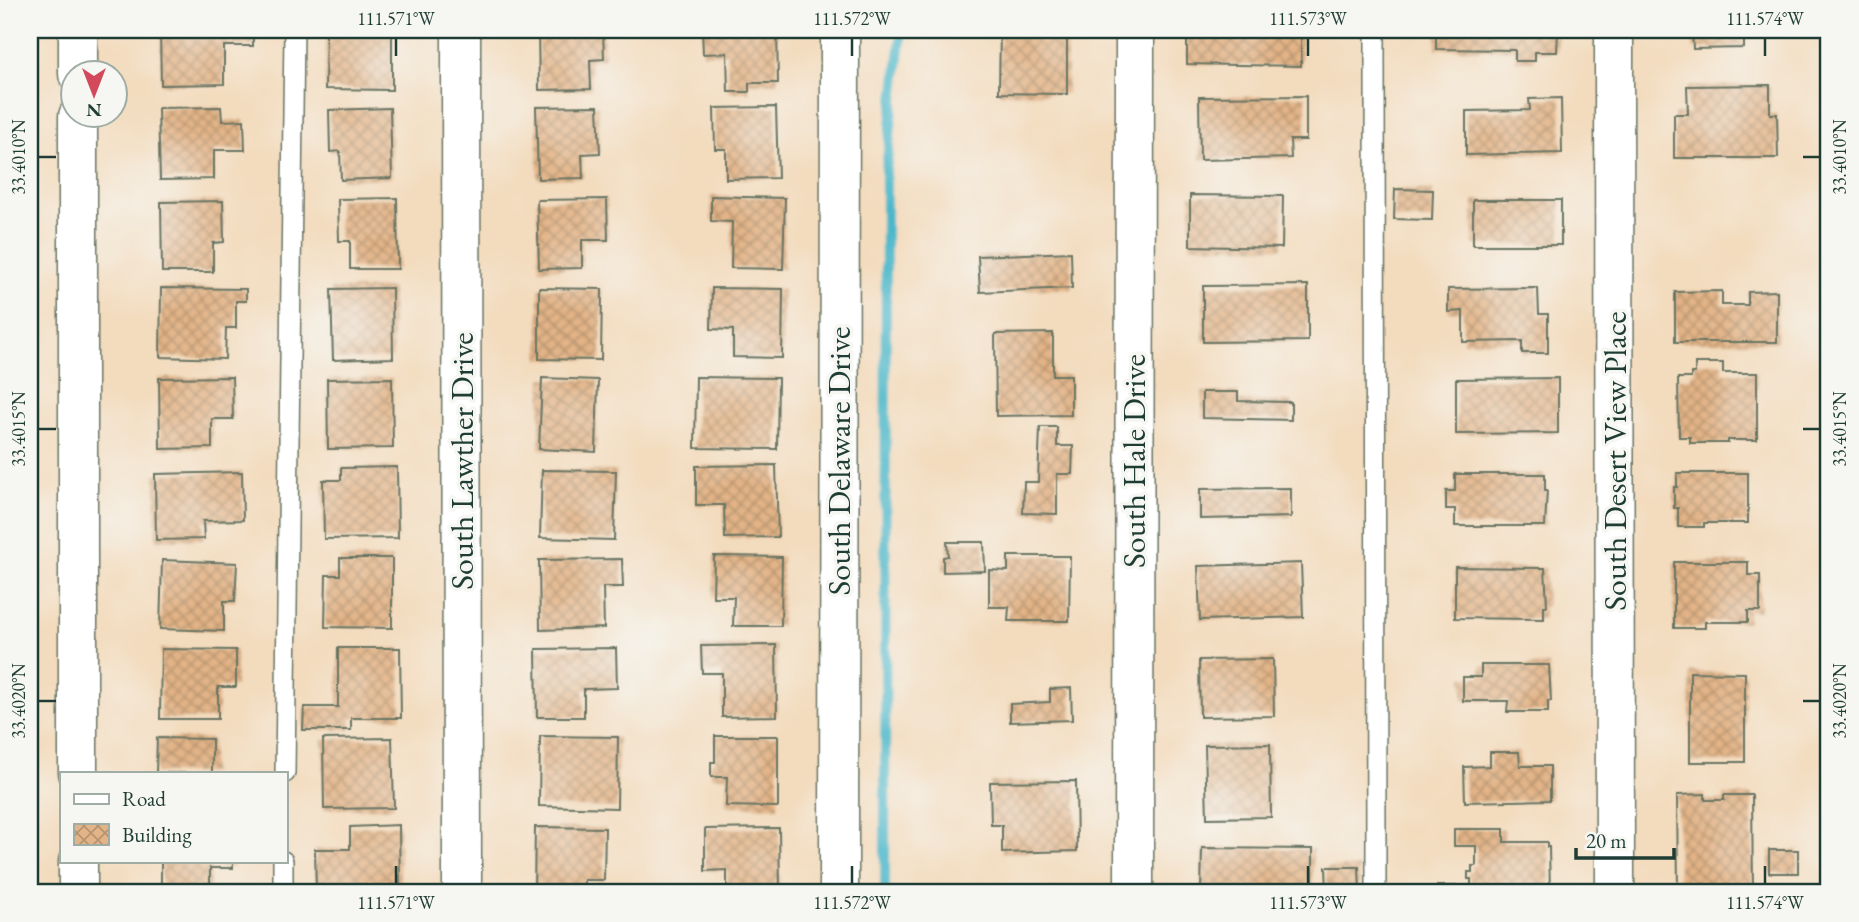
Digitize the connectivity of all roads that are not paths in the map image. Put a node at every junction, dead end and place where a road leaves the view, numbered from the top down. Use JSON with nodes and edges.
{"nodes":[{"id":1,"x":78,"y":30,"type":"edge"},
{"id":2,"x":294,"y":30,"type":"edge"},
{"id":3,"x":461,"y":30,"type":"edge"},
{"id":4,"x":840,"y":30,"type":"edge"},
{"id":5,"x":1135,"y":30,"type":"edge"},
{"id":6,"x":1375,"y":30,"type":"edge"},
{"id":7,"x":1614,"y":30,"type":"edge"},
{"id":8,"x":78,"y":60,"type":"edge"},
{"id":9,"x":78,"y":130,"type":"edge"},
{"id":10,"x":78,"y":772,"type":"edge"},
{"id":11,"x":285,"y":772,"type":"edge"},
{"id":12,"x":78,"y":862,"type":"edge"},
{"id":13,"x":284,"y":862,"type":"edge"},
{"id":14,"x":78,"y":892,"type":"edge"},
{"id":15,"x":283,"y":892,"type":"edge"},
{"id":16,"x":462,"y":892,"type":"edge"},
{"id":17,"x":839,"y":892,"type":"edge"},
{"id":18,"x":1134,"y":892,"type":"edge"},
{"id":19,"x":1376,"y":892,"type":"edge"},
{"id":20,"x":1615,"y":892,"type":"edge"}],
"edges":[{"from":1,"to":8,"type":"street"},
{"from":2,"to":11,"type":"lane"},
{"from":3,"to":16,"type":"street","name":"South Lawther Drive"},
{"from":4,"to":17,"type":"street","name":"South Delaware Drive"},
{"from":5,"to":18,"type":"street","name":"South Hale Drive"},
{"from":6,"to":19,"type":"lane"},
{"from":7,"to":20,"type":"street","name":"South Desert View Place"},
{"from":9,"to":10,"type":"street"},
{"from":12,"to":14,"type":"street"},
{"from":13,"to":15,"type":"lane"}]}
